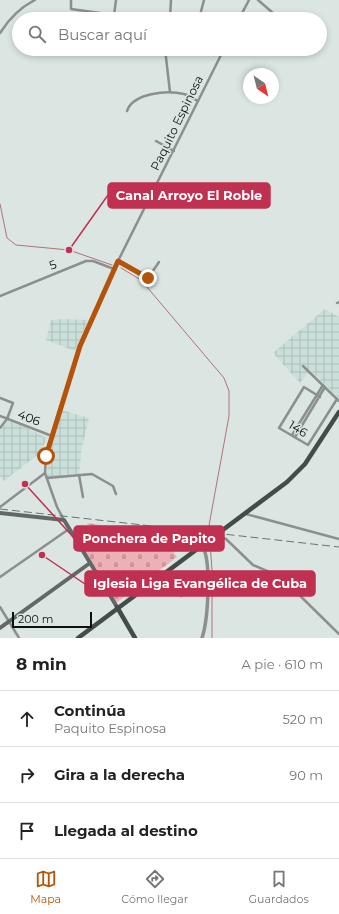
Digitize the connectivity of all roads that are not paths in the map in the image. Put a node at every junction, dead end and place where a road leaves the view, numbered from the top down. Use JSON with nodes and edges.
{"nodes":[{"id":1,"x":25,"y":0,"type":"edge"},
{"id":2,"x":35,"y":0,"type":"edge"},
{"id":3,"x":71,"y":0,"type":"edge"},
{"id":4,"x":116,"y":0,"type":"edge"},
{"id":5,"x":171,"y":0,"type":"edge"},
{"id":6,"x":204,"y":0,"type":"edge"},
{"id":7,"x":249,"y":0,"type":"edge"},
{"id":8,"x":258,"y":0,"type":"edge"},
{"id":9,"x":24,"y":6,"type":"junction"},
{"id":10,"x":17,"y":12,"type":"edge"},
{"id":11,"x":88,"y":12,"type":"edge"},
{"id":12,"x":114,"y":12,"type":"edge"},
{"id":13,"x":170,"y":12,"type":"edge"},
{"id":14,"x":201,"y":12,"type":"edge"},
{"id":15,"x":243,"y":12,"type":"edge"},
{"id":16,"x":272,"y":12,"type":"edge"},
{"id":17,"x":12,"y":17,"type":"edge"},
{"id":18,"x":0,"y":34,"type":"edge"},
{"id":19,"x":166,"y":56,"type":"edge"},
{"id":20,"x":220,"y":56,"type":"edge"},
{"id":21,"x":170,"y":92,"type":"junction"},
{"id":22,"x":198,"y":101,"type":"junction"},
{"id":23,"x":127,"y":111,"type":"dead end"},
{"id":24,"x":156,"y":141,"type":"dead end"},
{"id":25,"x":174,"y":151,"type":"junction"},
{"id":26,"x":112,"y":184,"type":"dead end"},
{"id":27,"x":146,"y":204,"type":"junction"},
{"id":28,"x":118,"y":261,"type":"junction"},
{"id":29,"x":159,"y":262,"type":"dead end"},
{"id":30,"x":114,"y":269,"type":"junction"},
{"id":31,"x":0,"y":296,"type":"edge"},
{"id":32,"x":303,"y":366,"type":"dead end"},
{"id":33,"x":324,"y":386,"type":"junction"},
{"id":34,"x":318,"y":396,"type":"junction"},
{"id":35,"x":0,"y":398,"type":"edge"},
{"id":36,"x":338,"y":400,"type":"edge"},
{"id":37,"x":339,"y":412,"type":"edge"},
{"id":38,"x":0,"y":416,"type":"edge"},
{"id":39,"x":7,"y":419,"type":"junction"},
{"id":40,"x":0,"y":428,"type":"edge"},
{"id":41,"x":52,"y":436,"type":"junction"},
{"id":42,"x":293,"y":436,"type":"junction"},
{"id":43,"x":45,"y":472,"type":"junction"},
{"id":44,"x":79,"y":475,"type":"junction"},
{"id":45,"x":47,"y":478,"type":"junction"},
{"id":46,"x":116,"y":494,"type":"dead end"},
{"id":47,"x":83,"y":497,"type":"dead end"},
{"id":48,"x":1,"y":505,"type":"edge"},
{"id":49,"x":0,"y":513,"type":"edge"},
{"id":50,"x":245,"y":513,"type":"junction"},
{"id":51,"x":64,"y":520,"type":"junction"},
{"id":52,"x":70,"y":529,"type":"junction"},
{"id":53,"x":214,"y":535,"type":"junction"},
{"id":54,"x":339,"y":539,"type":"edge"},
{"id":55,"x":202,"y":545,"type":"junction"},
{"id":56,"x":90,"y":563,"type":"junction"},
{"id":57,"x":0,"y":576,"type":"edge"},
{"id":58,"x":207,"y":578,"type":"junction"},
{"id":59,"x":181,"y":596,"type":"dead end"},
{"id":60,"x":0,"y":607,"type":"edge"},
{"id":61,"x":117,"y":607,"type":"junction"},
{"id":62,"x":9,"y":622,"type":"junction"},
{"id":63,"x":0,"y":628,"type":"edge"},
{"id":64,"x":339,"y":634,"type":"edge"},
{"id":65,"x":19,"y":638,"type":"edge"},
{"id":66,"x":78,"y":638,"type":"edge"},
{"id":67,"x":135,"y":638,"type":"edge"},
{"id":68,"x":202,"y":638,"type":"edge"}],
"edges":[{"from":1,"to":9,"type":"street"},
{"from":2,"to":9,"type":"street"},
{"from":3,"to":11,"type":"street"},
{"from":4,"to":12,"type":"street"},
{"from":5,"to":13,"type":"street"},
{"from":6,"to":14,"type":"street"},
{"from":7,"to":15,"type":"street"},
{"from":8,"to":16,"type":"street"},
{"from":9,"to":10,"type":"street"},
{"from":17,"to":18,"type":"street"},
{"from":19,"to":21,"type":"street"},
{"from":20,"to":22,"type":"street","name":"Paquito Espinosa"},
{"from":21,"to":22,"type":"street"},
{"from":21,"to":23,"type":"street"},
{"from":22,"to":25,"type":"street","name":"Paquito Espinosa"},
{"from":24,"to":25,"type":"street"},
{"from":25,"to":27,"type":"street","name":"Paquito Espinosa"},
{"from":26,"to":27,"type":"street"},
{"from":27,"to":28,"type":"street","name":"Paquito Espinosa"},
{"from":28,"to":29,"type":"street"},
{"from":28,"to":30,"type":"street","name":"Paquito Espinosa"},
{"from":30,"to":31,"type":"street","name":"5"},
{"from":30,"to":41,"type":"street","name":"Paquito Espinosa"},
{"from":32,"to":33,"type":"street"},
{"from":33,"to":34,"type":"street"},
{"from":33,"to":36,"type":"street"},
{"from":34,"to":42,"type":"street"},
{"from":34,"to":42,"type":"street","name":"146"},
{"from":35,"to":39,"type":"street"},
{"from":36,"to":42,"type":"street","name":"146"},
{"from":37,"to":50,"type":"main road"},
{"from":38,"to":39,"type":"street","name":"406"},
{"from":39,"to":40,"type":"street"},
{"from":39,"to":41,"type":"street","name":"406"},
{"from":41,"to":43,"type":"street","name":"Paquito Espinosa"},
{"from":43,"to":45,"type":"street"},
{"from":43,"to":48,"type":"street"},
{"from":44,"to":45,"type":"street"},
{"from":44,"to":46,"type":"street"},
{"from":44,"to":47,"type":"street"},
{"from":45,"to":51,"type":"street"},
{"from":49,"to":51,"type":"main road"},
{"from":50,"to":53,"type":"main road"},
{"from":50,"to":54,"type":"street"},
{"from":51,"to":52,"type":"main road"},
{"from":52,"to":56,"type":"main road"},
{"from":52,"to":57,"type":"street"},
{"from":53,"to":55,"type":"main road"},
{"from":53,"to":64,"type":"street"},
{"from":55,"to":58,"type":"street"},
{"from":55,"to":61,"type":"main road"},
{"from":56,"to":61,"type":"main road"},
{"from":56,"to":62,"type":"main road"},
{"from":58,"to":59,"type":"street"},
{"from":58,"to":68,"type":"street"},
{"from":60,"to":62,"type":"street"},
{"from":61,"to":66,"type":"main road"},
{"from":61,"to":67,"type":"main road"},
{"from":62,"to":63,"type":"main road"},
{"from":62,"to":65,"type":"street"}]}
